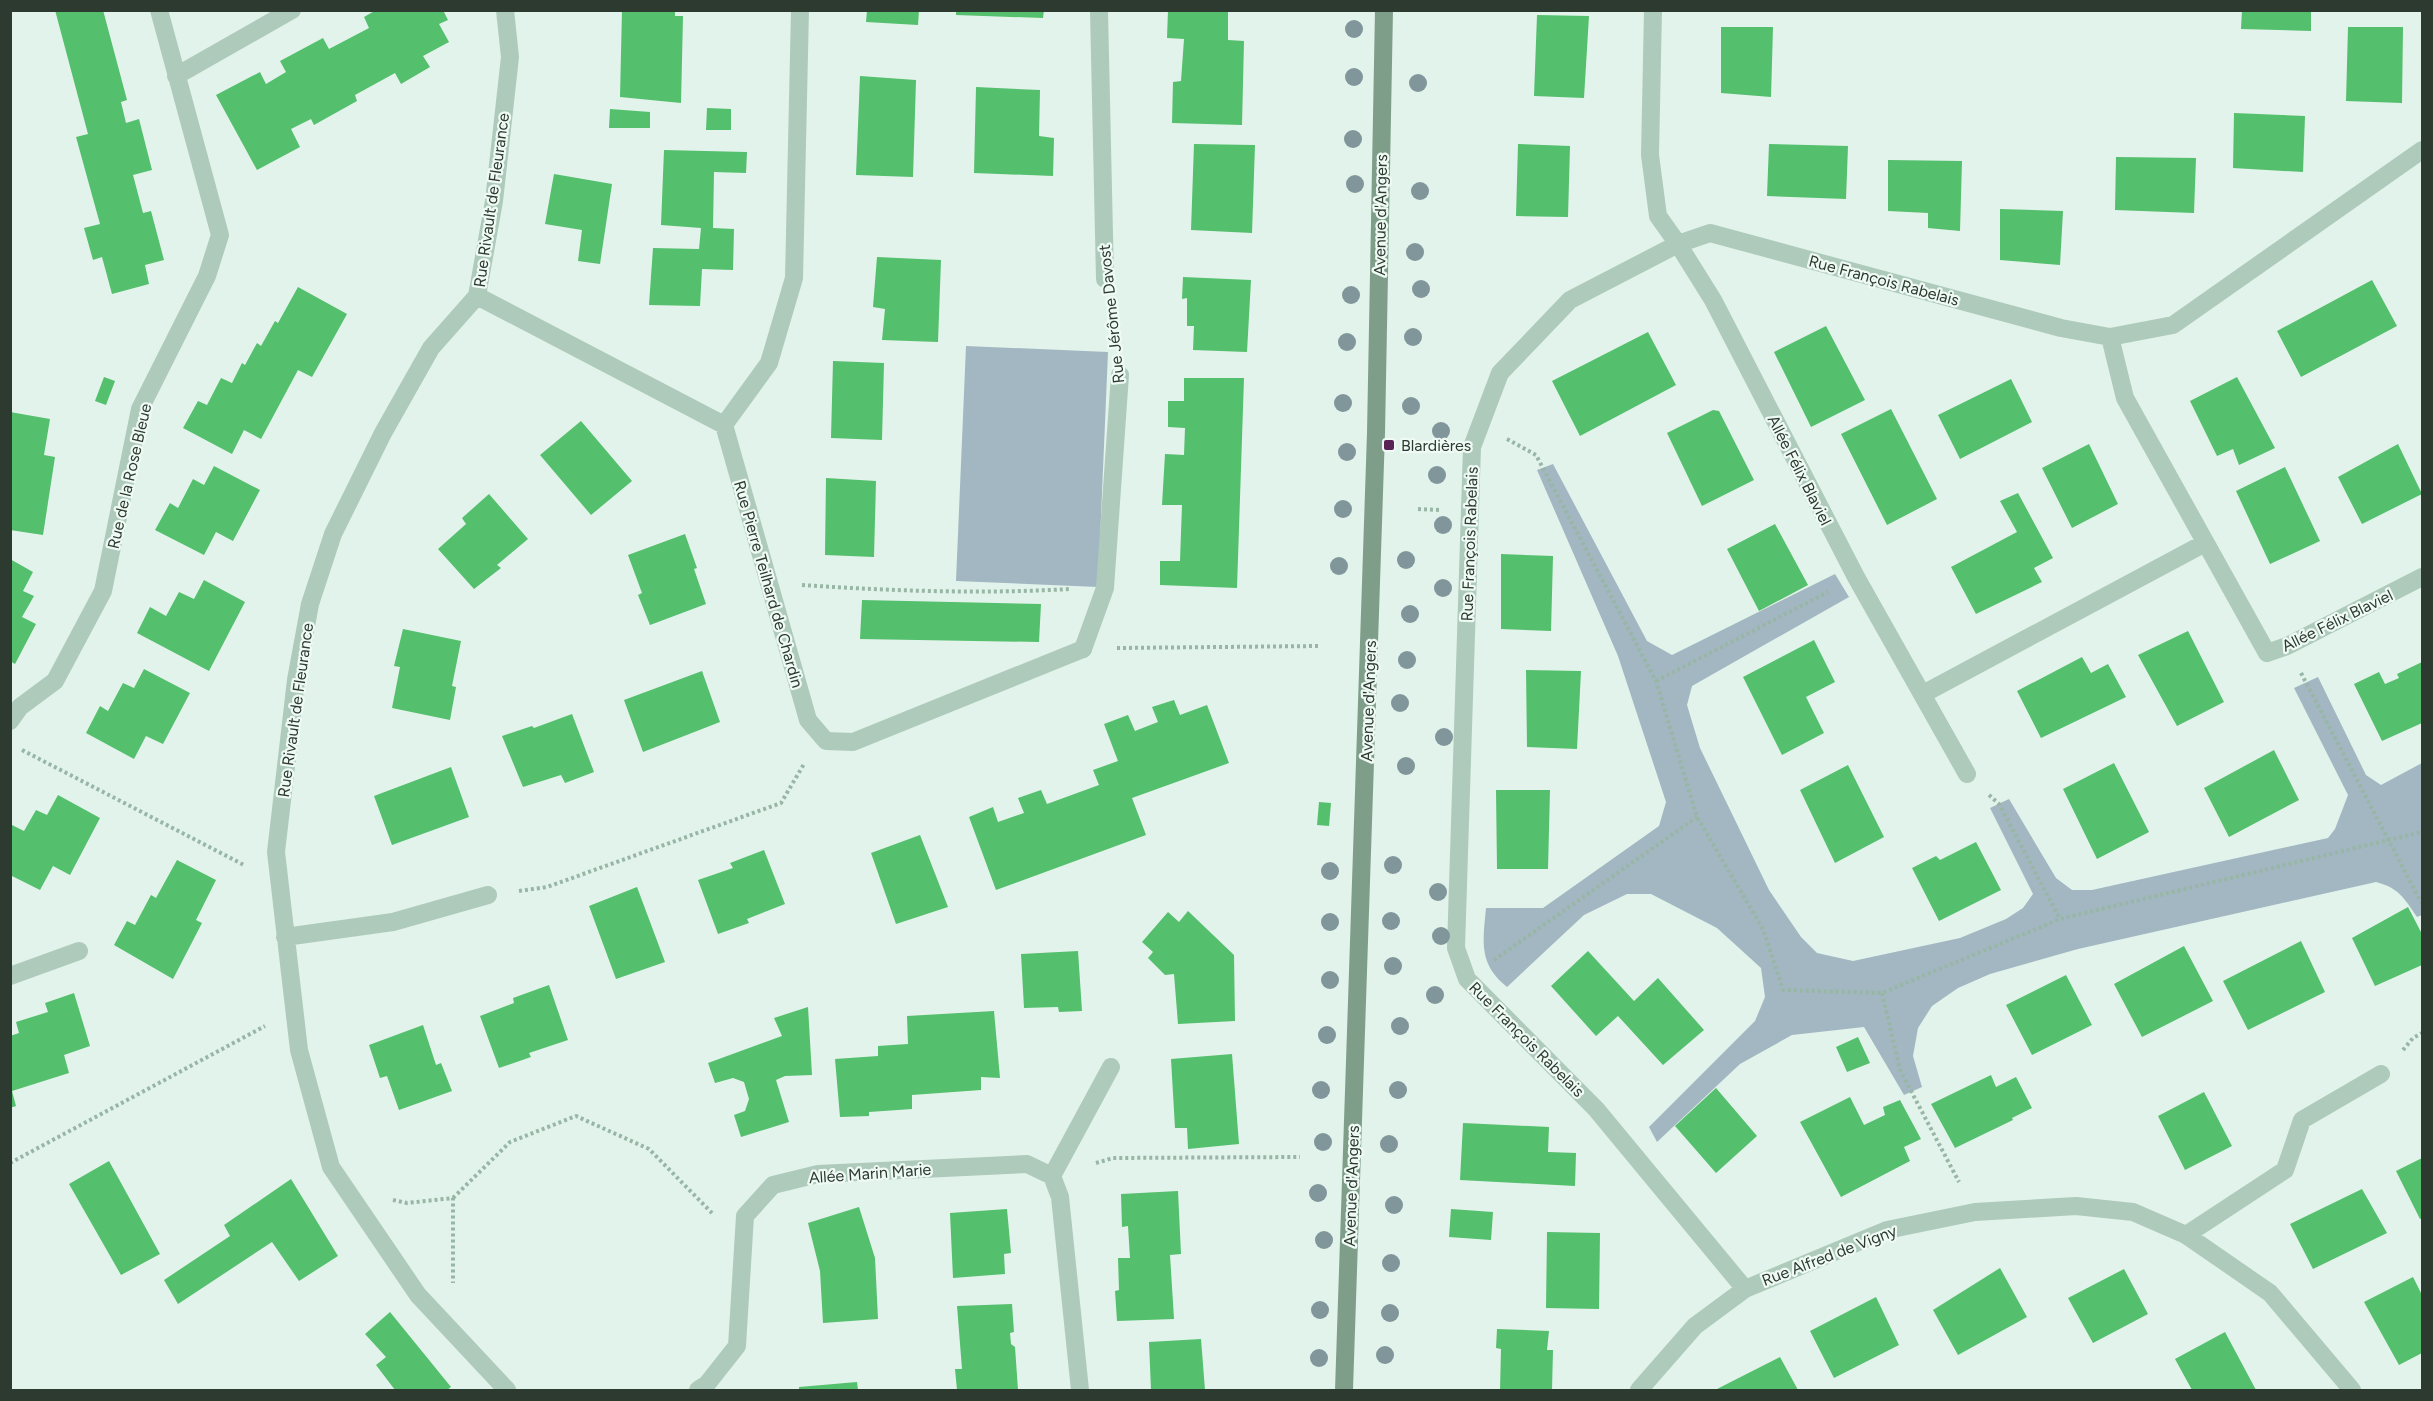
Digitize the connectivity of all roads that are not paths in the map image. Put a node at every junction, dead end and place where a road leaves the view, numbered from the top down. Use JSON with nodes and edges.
{"nodes":[{"id":1,"x":159,"y":10,"type":"edge"},
{"id":2,"x":292,"y":10,"type":"edge"},
{"id":3,"x":505,"y":10,"type":"edge"},
{"id":4,"x":800,"y":10,"type":"edge"},
{"id":5,"x":1099,"y":10,"type":"edge"},
{"id":6,"x":1384,"y":10,"type":"edge"},
{"id":7,"x":1653,"y":10,"type":"edge"},
{"id":8,"x":177,"y":76,"type":"junction"},
{"id":9,"x":2422,"y":150,"type":"edge"},
{"id":10,"x":1678,"y":244,"type":"junction"},
{"id":11,"x":1105,"y":279,"type":"road end"},
{"id":12,"x":477,"y":296,"type":"junction"},
{"id":13,"x":2110,"y":337,"type":"junction"},
{"id":14,"x":1120,"y":375,"type":"road end"},
{"id":15,"x":724,"y":425,"type":"junction"},
{"id":16,"x":2205,"y":543,"type":"junction"},
{"id":17,"x":2422,"y":577,"type":"edge"},
{"id":18,"x":1083,"y":649,"type":"joint"},
{"id":19,"x":1923,"y":694,"type":"junction"},
{"id":20,"x":10,"y":722,"type":"edge"},
{"id":21,"x":1967,"y":774,"type":"road end"},
{"id":22,"x":488,"y":895,"type":"road end"},
{"id":23,"x":285,"y":937,"type":"junction"},
{"id":24,"x":79,"y":951,"type":"dead end"},
{"id":25,"x":10,"y":976,"type":"edge"},
{"id":26,"x":1111,"y":1067,"type":"dead end"},
{"id":27,"x":2380,"y":1074,"type":"dead end"},
{"id":28,"x":1052,"y":1176,"type":"junction"},
{"id":29,"x":2186,"y":1235,"type":"junction"},
{"id":30,"x":1745,"y":1289,"type":"junction"},
{"id":31,"x":507,"y":1390,"type":"edge"},
{"id":32,"x":698,"y":1390,"type":"edge"},
{"id":33,"x":1080,"y":1390,"type":"edge"},
{"id":34,"x":1344,"y":1390,"type":"edge"},
{"id":35,"x":1639,"y":1390,"type":"edge"},
{"id":36,"x":2352,"y":1390,"type":"edge"}],
"edges":[{"from":1,"to":8,"type":"street","name":"Rue de la Rose Bleue"},
{"from":2,"to":8,"type":"street"},
{"from":3,"to":12,"type":"street","name":"Rue Rivault de Fleurance"},
{"from":4,"to":15,"type":"street"},
{"from":5,"to":11,"type":"street","name":"Rue Jérôme Davost"},
{"from":6,"to":34,"type":"street","name":"Avenue d'Angers"},
{"from":7,"to":10,"type":"street","name":"Allée Félix Blaviel"},
{"from":8,"to":20,"type":"street","name":"Rue de la Rose Bleue"},
{"from":9,"to":13,"type":"street","name":"Rue François Rabelais"},
{"from":10,"to":13,"type":"street","name":"Rue François Rabelais"},
{"from":10,"to":19,"type":"street","name":"Allée Félix Blaviel"},
{"from":10,"to":30,"type":"street","name":"Rue François Rabelais"},
{"from":12,"to":15,"type":"street"},
{"from":12,"to":23,"type":"street","name":"Rue Rivault de Fleurance"},
{"from":13,"to":16,"type":"street","name":"Allée Félix Blaviel"},
{"from":14,"to":18,"type":"street","name":"Rue Jérôme Davost"},
{"from":15,"to":18,"type":"street","name":"Rue Pierre Teilhard de Chardin"},
{"from":16,"to":17,"type":"street","name":"Allée Félix Blaviel"},
{"from":16,"to":19,"type":"street"},
{"from":19,"to":21,"type":"street","name":"Allée Félix Blaviel"},
{"from":22,"to":23,"type":"street"},
{"from":23,"to":31,"type":"street","name":"Rue Rivault de Fleurance"},
{"from":24,"to":25,"type":"street"},
{"from":26,"to":28,"type":"street"},
{"from":27,"to":29,"type":"street"},
{"from":28,"to":32,"type":"street","name":"Allée Marin Marie"},
{"from":28,"to":33,"type":"street"},
{"from":29,"to":30,"type":"street","name":"Rue Alfred de Vigny"},
{"from":29,"to":36,"type":"street","name":"Rue Alfred de Vigny"},
{"from":30,"to":35,"type":"street","name":"Rue Alfred de Vigny"}]}
